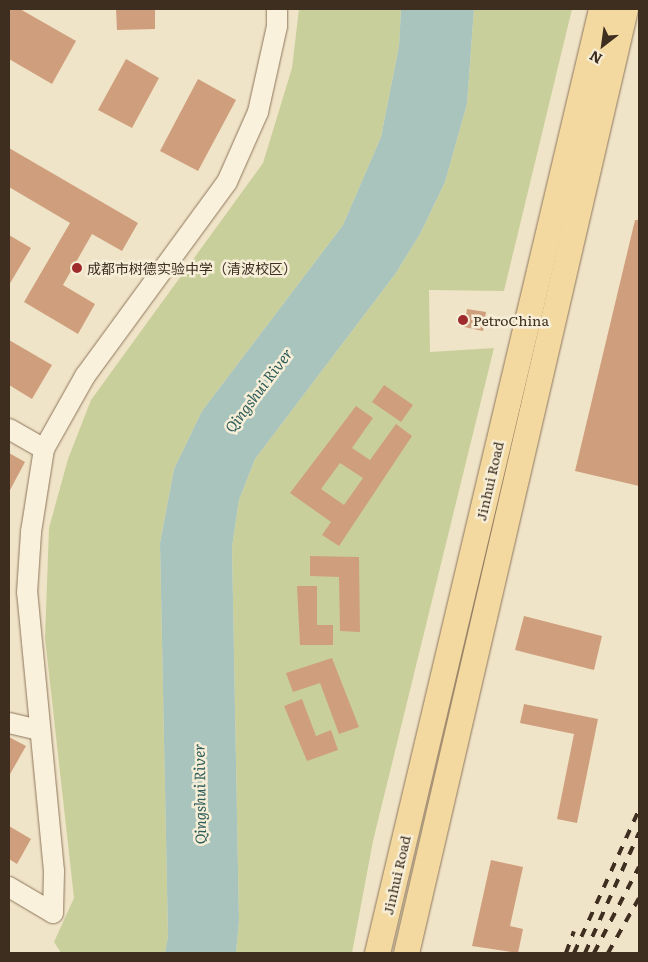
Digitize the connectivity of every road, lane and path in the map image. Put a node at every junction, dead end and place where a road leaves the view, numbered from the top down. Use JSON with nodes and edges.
{"nodes":[{"id":1,"x":277,"y":9,"type":"edge"},
{"id":2,"x":601,"y":9,"type":"edge"},
{"id":3,"x":625,"y":9,"type":"edge"},
{"id":4,"x":9,"y":429,"type":"edge"},
{"id":5,"x":44,"y":449,"type":"junction"},
{"id":6,"x":9,"y":724,"type":"edge"},
{"id":7,"x":40,"y":730,"type":"junction"},
{"id":8,"x":9,"y":887,"type":"edge"},
{"id":9,"x":377,"y":953,"type":"edge"},
{"id":10,"x":406,"y":953,"type":"edge"}],
"edges":[{"from":1,"to":5,"type":"street"},
{"from":2,"to":9,"type":"main road","name":"Jinhui Road"},
{"from":3,"to":10,"type":"main road","name":"Jinhui Road"},
{"from":4,"to":5,"type":"street"},
{"from":5,"to":7,"type":"street"},
{"from":6,"to":7,"type":"street"},
{"from":7,"to":8,"type":"street"}]}
